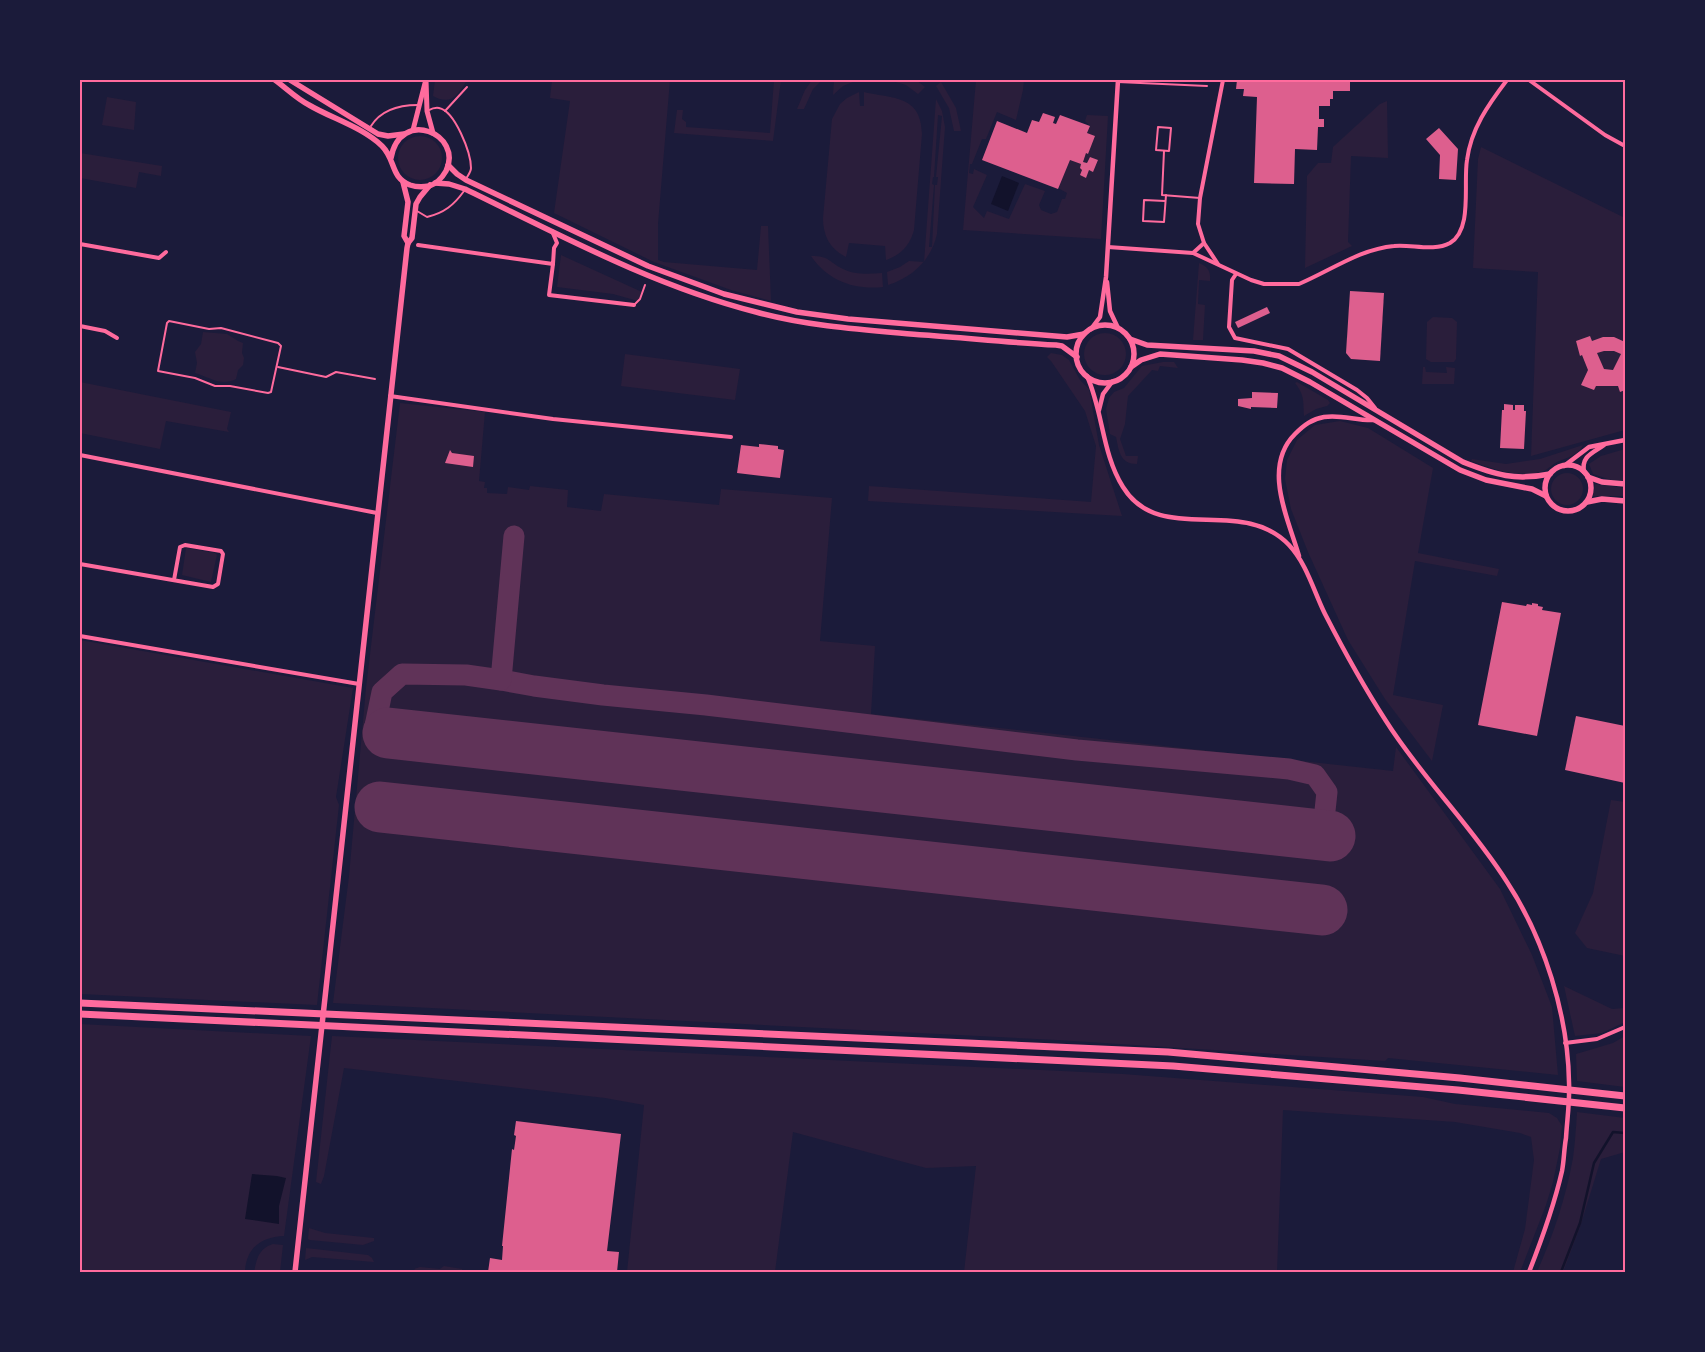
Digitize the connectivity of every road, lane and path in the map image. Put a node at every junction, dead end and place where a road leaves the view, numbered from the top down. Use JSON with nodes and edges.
{"nodes":[{"id":1,"x":275,"y":80,"type":"edge"},
{"id":2,"x":290,"y":80,"type":"edge"},
{"id":3,"x":1223,"y":80,"type":"edge"},
{"id":4,"x":1507,"y":80,"type":"edge"},
{"id":5,"x":1529,"y":80,"type":"edge"},
{"id":6,"x":1118,"y":81,"type":"edge"},
{"id":7,"x":1207,"y":86,"type":"dead end"},
{"id":8,"x":467,"y":87,"type":"dead end"},
{"id":9,"x":419,"y":105,"type":"junction"},
{"id":10,"x":445,"y":110,"type":"junction"},
{"id":11,"x":428,"y":111,"type":"junction"},
{"id":12,"x":369,"y":128,"type":"junction"},
{"id":13,"x":413,"y":130,"type":"junction"},
{"id":14,"x":433,"y":133,"type":"junction"},
{"id":15,"x":404,"y":134,"type":"junction"},
{"id":16,"x":1625,"y":146,"type":"edge"},
{"id":17,"x":1164,"y":151,"type":"junction"},
{"id":18,"x":391,"y":158,"type":"junction"},
{"id":19,"x":448,"y":165,"type":"junction"},
{"id":20,"x":466,"y":180,"type":"junction"},
{"id":21,"x":403,"y":182,"type":"junction"},
{"id":22,"x":432,"y":184,"type":"junction"},
{"id":23,"x":465,"y":189,"type":"junction"},
{"id":24,"x":1166,"y":195,"type":"junction"},
{"id":25,"x":1200,"y":198,"type":"junction"},
{"id":26,"x":1165,"y":201,"type":"junction"},
{"id":27,"x":415,"y":209,"type":"junction"},
{"id":28,"x":552,"y":231,"type":"junction"},
{"id":29,"x":408,"y":243,"type":"junction"},
{"id":30,"x":1204,"y":243,"type":"junction"},
{"id":31,"x":80,"y":244,"type":"edge"},
{"id":32,"x":418,"y":245,"type":"dead end"},
{"id":33,"x":1108,"y":247,"type":"junction"},
{"id":34,"x":166,"y":252,"type":"dead end"},
{"id":35,"x":1193,"y":253,"type":"junction"},
{"id":36,"x":553,"y":264,"type":"junction"},
{"id":37,"x":1218,"y":264,"type":"junction"},
{"id":38,"x":1236,"y":274,"type":"junction"},
{"id":39,"x":1106,"y":277,"type":"junction"},
{"id":40,"x":645,"y":285,"type":"dead end"},
{"id":41,"x":634,"y":306,"type":"joint"},
{"id":42,"x":80,"y":326,"type":"edge"},
{"id":43,"x":1118,"y":328,"type":"junction"},
{"id":44,"x":1091,"y":329,"type":"junction"},
{"id":45,"x":1084,"y":334,"type":"junction"},
{"id":46,"x":117,"y":338,"type":"dead end"},
{"id":47,"x":1130,"y":339,"type":"junction"},
{"id":48,"x":1077,"y":357,"type":"junction"},
{"id":49,"x":278,"y":367,"type":"junction"},
{"id":50,"x":1131,"y":367,"type":"junction"},
{"id":51,"x":1087,"y":376,"type":"junction"},
{"id":52,"x":375,"y":379,"type":"dead end"},
{"id":53,"x":1112,"y":382,"type":"junction"},
{"id":54,"x":390,"y":396,"type":"junction"},
{"id":55,"x":1376,"y":410,"type":"junction"},
{"id":56,"x":1098,"y":412,"type":"junction"},
{"id":57,"x":1374,"y":420,"type":"junction"},
{"id":58,"x":730,"y":437,"type":"dead end"},
{"id":59,"x":1625,"y":440,"type":"edge"},
{"id":60,"x":1605,"y":444,"type":"junction"},
{"id":61,"x":80,"y":455,"type":"edge"},
{"id":62,"x":1564,"y":466,"type":"junction"},
{"id":63,"x":1550,"y":474,"type":"junction"},
{"id":64,"x":1586,"y":475,"type":"junction"},
{"id":65,"x":1625,"y":484,"type":"edge"},
{"id":66,"x":1546,"y":496,"type":"junction"},
{"id":67,"x":1625,"y":501,"type":"edge"},
{"id":68,"x":1586,"y":502,"type":"junction"},
{"id":69,"x":377,"y":513,"type":"junction"},
{"id":70,"x":1300,"y":560,"type":"junction"},
{"id":71,"x":80,"y":564,"type":"edge"},
{"id":72,"x":174,"y":580,"type":"junction"},
{"id":73,"x":80,"y":636,"type":"edge"},
{"id":74,"x":359,"y":684,"type":"junction"},
{"id":75,"x":80,"y":1003,"type":"edge"},
{"id":76,"x":80,"y":1014,"type":"edge"},
{"id":77,"x":1625,"y":1027,"type":"edge"},
{"id":78,"x":1565,"y":1043,"type":"junction"},
{"id":79,"x":1625,"y":1096,"type":"edge"},
{"id":80,"x":1625,"y":1108,"type":"edge"},
{"id":81,"x":294,"y":1272,"type":"edge"},
{"id":82,"x":1528,"y":1272,"type":"edge"}],
"edges":[{"from":1,"to":18,"type":"main road"},
{"from":2,"to":12,"type":"main road"},
{"from":3,"to":25,"type":"street"},
{"from":4,"to":38,"type":"street"},
{"from":5,"to":16,"type":"street"},
{"from":6,"to":7,"type":"lane"},
{"from":6,"to":33,"type":"street"},
{"from":8,"to":10,"type":"lane"},
{"from":9,"to":11,"type":"main road"},
{"from":9,"to":12,"type":"lane"},
{"from":9,"to":13,"type":"main road"},
{"from":10,"to":11,"type":"lane"},
{"from":10,"to":20,"type":"lane"},
{"from":11,"to":14,"type":"main road"},
{"from":12,"to":15,"type":"main road"},
{"from":13,"to":14,"type":"main road"},
{"from":13,"to":15,"type":"main road"},
{"from":14,"to":19,"type":"main road"},
{"from":15,"to":18,"type":"main road"},
{"from":17,"to":17,"type":"lane"},
{"from":17,"to":24,"type":"lane"},
{"from":18,"to":21,"type":"main road"},
{"from":19,"to":20,"type":"main road"},
{"from":19,"to":22,"type":"main road"},
{"from":20,"to":45,"type":"main road"},
{"from":21,"to":22,"type":"main road"},
{"from":21,"to":29,"type":"main road"},
{"from":22,"to":23,"type":"main road"},
{"from":22,"to":27,"type":"main road"},
{"from":23,"to":27,"type":"lane"},
{"from":23,"to":28,"type":"main road"},
{"from":24,"to":25,"type":"lane"},
{"from":24,"to":26,"type":"lane"},
{"from":25,"to":30,"type":"street"},
{"from":26,"to":26,"type":"lane"},
{"from":27,"to":29,"type":"main road"},
{"from":28,"to":36,"type":"street"},
{"from":28,"to":48,"type":"main road"},
{"from":29,"to":54,"type":"main road"},
{"from":30,"to":35,"type":"street"},
{"from":30,"to":37,"type":"street"},
{"from":31,"to":34,"type":"street"},
{"from":32,"to":36,"type":"street"},
{"from":33,"to":35,"type":"street"},
{"from":33,"to":39,"type":"street"},
{"from":35,"to":37,"type":"street"},
{"from":36,"to":41,"type":"street"},
{"from":37,"to":38,"type":"street"},
{"from":38,"to":55,"type":"street"},
{"from":39,"to":43,"type":"street"},
{"from":39,"to":44,"type":"street"},
{"from":40,"to":41,"type":"lane"},
{"from":42,"to":46,"type":"street"},
{"from":43,"to":44,"type":"main road"},
{"from":43,"to":47,"type":"main road"},
{"from":44,"to":45,"type":"main road"},
{"from":45,"to":48,"type":"main road"},
{"from":47,"to":50,"type":"main road"},
{"from":47,"to":55,"type":"main road"},
{"from":48,"to":51,"type":"main road"},
{"from":49,"to":49,"type":"lane"},
{"from":49,"to":52,"type":"lane"},
{"from":50,"to":53,"type":"main road"},
{"from":50,"to":57,"type":"main road"},
{"from":51,"to":53,"type":"main road"},
{"from":51,"to":56,"type":"street"},
{"from":53,"to":56,"type":"street"},
{"from":54,"to":58,"type":"street"},
{"from":54,"to":69,"type":"main road"},
{"from":55,"to":63,"type":"main road"},
{"from":56,"to":70,"type":"street"},
{"from":57,"to":66,"type":"main road"},
{"from":57,"to":70,"type":"street"},
{"from":59,"to":60,"type":"street"},
{"from":60,"to":62,"type":"street"},
{"from":60,"to":64,"type":"street"},
{"from":61,"to":69,"type":"street"},
{"from":62,"to":63,"type":"main road"},
{"from":62,"to":64,"type":"main road"},
{"from":63,"to":66,"type":"main road"},
{"from":64,"to":65,"type":"main road"},
{"from":64,"to":68,"type":"main road"},
{"from":66,"to":68,"type":"main road"},
{"from":67,"to":68,"type":"main road"},
{"from":69,"to":74,"type":"main road"},
{"from":70,"to":78,"type":"street"},
{"from":71,"to":72,"type":"street"},
{"from":72,"to":72,"type":"street"},
{"from":73,"to":74,"type":"street"},
{"from":74,"to":81,"type":"main road"},
{"from":75,"to":79,"type":"highway"},
{"from":76,"to":80,"type":"highway"},
{"from":77,"to":78,"type":"street"},
{"from":78,"to":82,"type":"street"}]}
